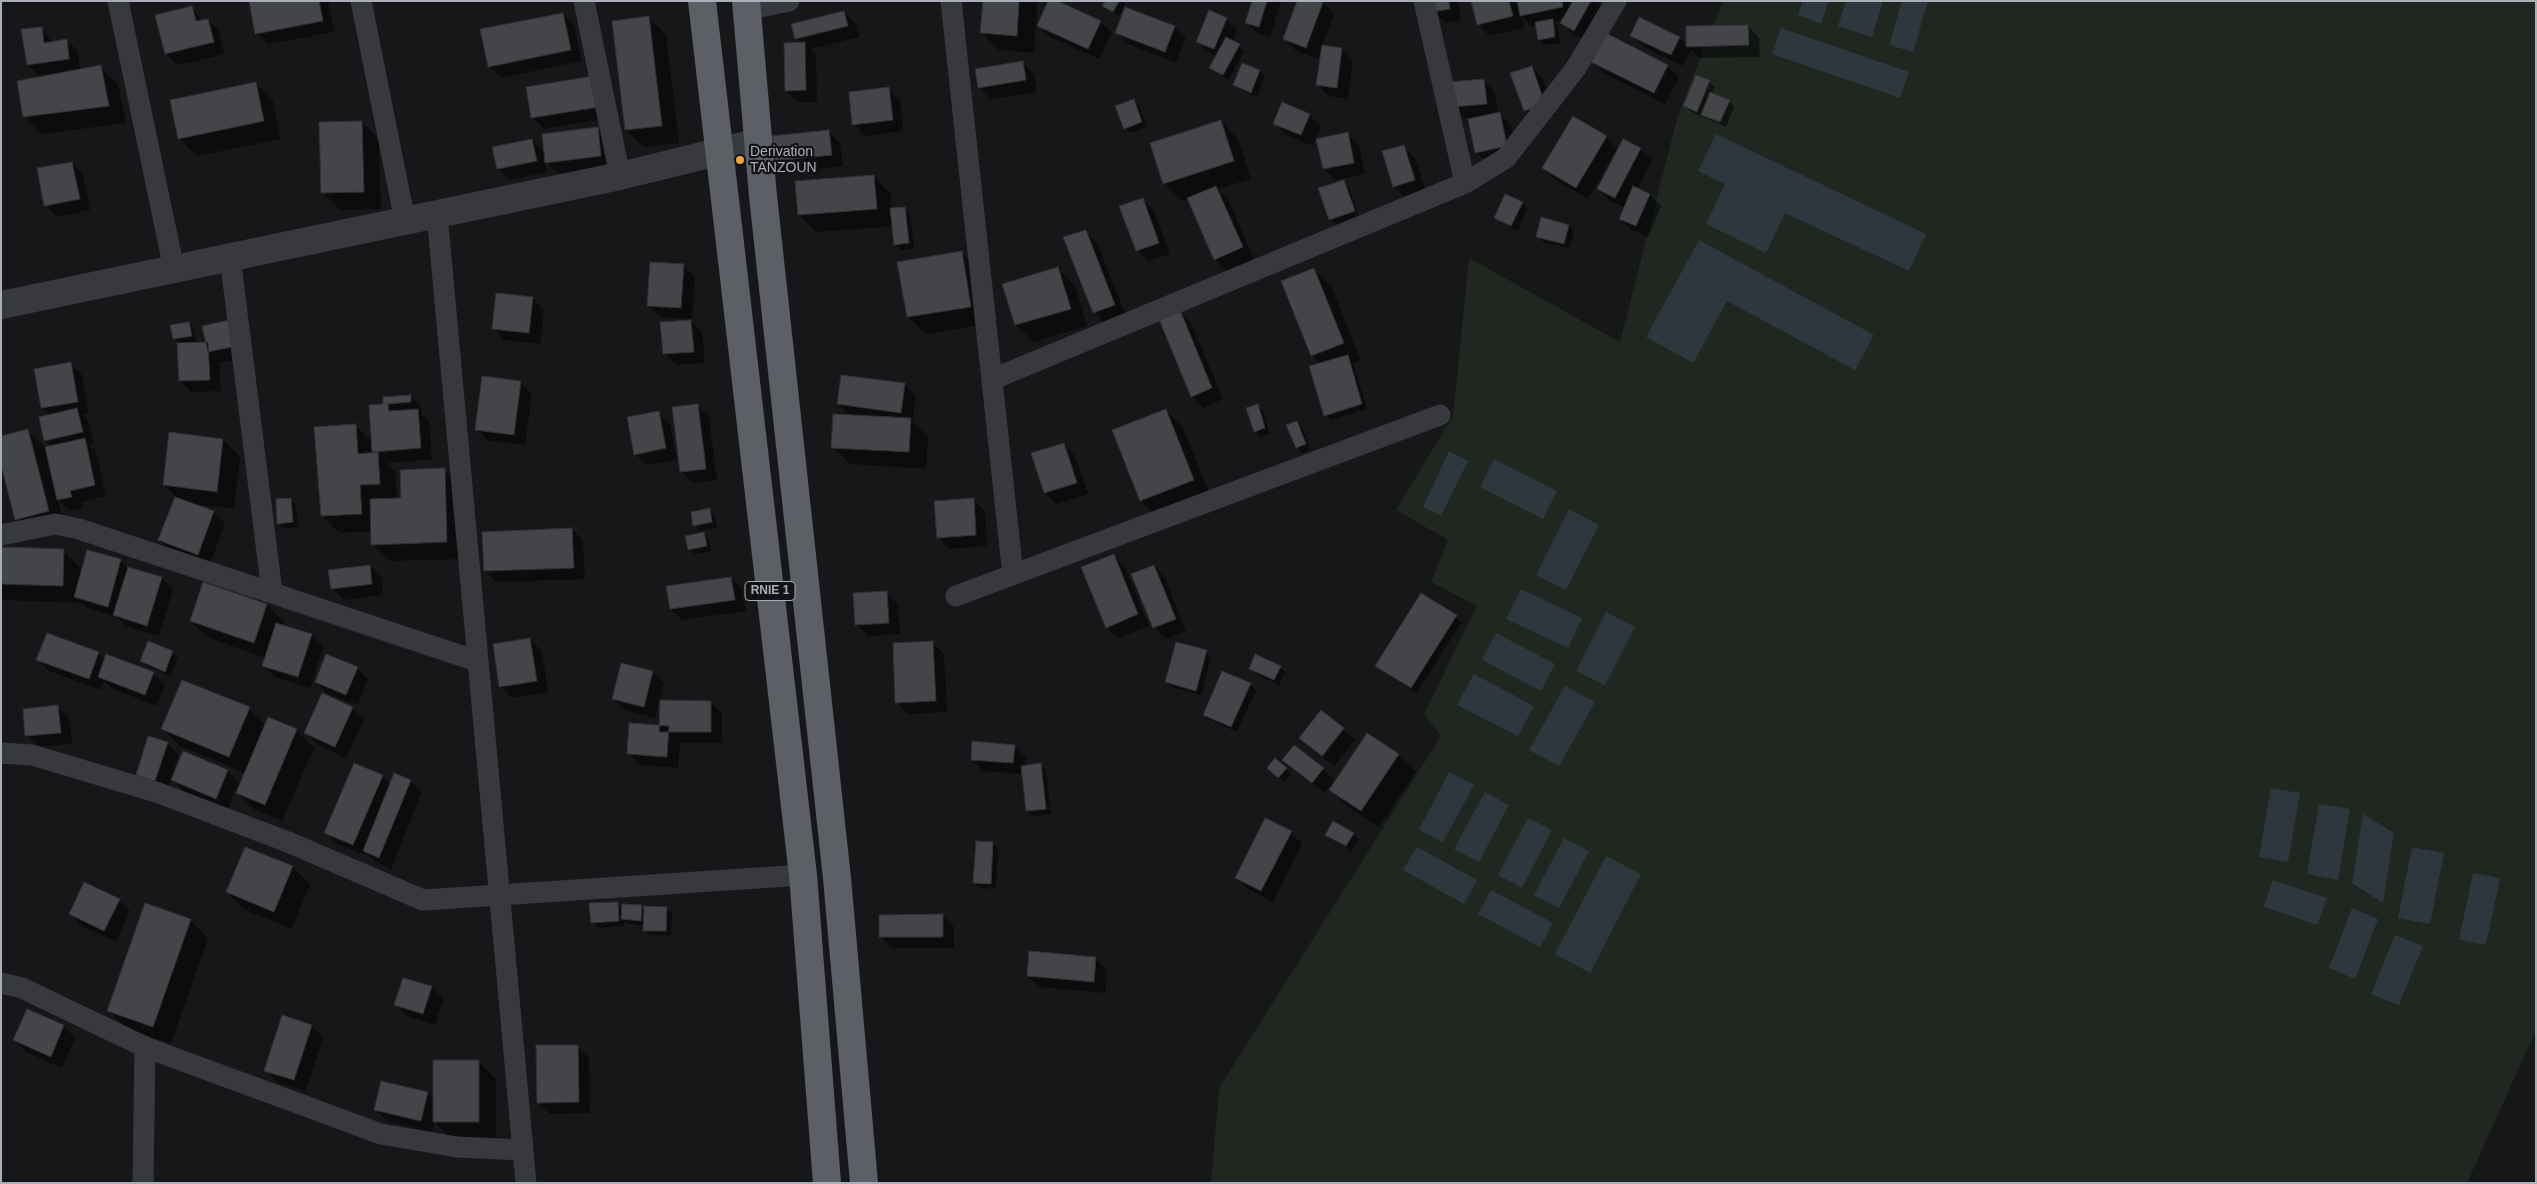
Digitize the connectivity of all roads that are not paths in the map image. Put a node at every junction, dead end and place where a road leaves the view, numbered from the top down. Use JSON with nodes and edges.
{"nodes":[{"id":1,"x":118,"y":1,"type":"edge"},
{"id":2,"x":361,"y":1,"type":"edge"},
{"id":3,"x":584,"y":1,"type":"edge"},
{"id":4,"x":702,"y":1,"type":"edge"},
{"id":5,"x":788,"y":1,"type":"edge"},
{"id":6,"x":951,"y":1,"type":"edge"},
{"id":7,"x":1424,"y":1,"type":"edge"},
{"id":8,"x":1616,"y":1,"type":"edge"},
{"id":9,"x":746,"y":6,"type":"edge"},
{"id":10,"x":758,"y":142,"type":"junction"},
{"id":11,"x":719,"y":152,"type":"junction"},
{"id":12,"x":620,"y":176,"type":"junction"},
{"id":13,"x":1465,"y":183,"type":"junction"},
{"id":14,"x":437,"y":214,"type":"junction"},
{"id":15,"x":405,"y":221,"type":"junction"},
{"id":16,"x":230,"y":257,"type":"junction"},
{"id":17,"x":174,"y":269,"type":"junction"},
{"id":18,"x":1,"y":305,"type":"edge"},
{"id":19,"x":993,"y":379,"type":"junction"},
{"id":20,"x":1440,"y":415,"type":"dead end"},
{"id":21,"x":1,"y":535,"type":"edge"},
{"id":22,"x":1013,"y":575,"type":"junction"},
{"id":23,"x":272,"y":592,"type":"junction"},
{"id":24,"x":956,"y":596,"type":"dead end"},
{"id":25,"x":477,"y":661,"type":"junction"},
{"id":26,"x":1,"y":753,"type":"edge"},
{"id":27,"x":803,"y":875,"type":"junction"},
{"id":28,"x":499,"y":895,"type":"junction"},
{"id":29,"x":1,"y":983,"type":"edge"},
{"id":30,"x":145,"y":1047,"type":"junction"},
{"id":31,"x":523,"y":1150,"type":"junction"},
{"id":32,"x":143,"y":1183,"type":"edge"},
{"id":33,"x":526,"y":1183,"type":"edge"},
{"id":34,"x":826,"y":1183,"type":"edge"},
{"id":35,"x":864,"y":1183,"type":"edge"}],
"edges":[{"from":1,"to":17,"type":"street"},
{"from":2,"to":15,"type":"street"},
{"from":3,"to":12,"type":"street"},
{"from":4,"to":11,"type":"highway","number":"RNIE 1"},
{"from":5,"to":9,"type":"street"},
{"from":6,"to":19,"type":"street"},
{"from":7,"to":13,"type":"street"},
{"from":8,"to":13,"type":"street"},
{"from":9,"to":10,"type":"highway","number":"RNIE 1"},
{"from":10,"to":11,"type":"street"},
{"from":10,"to":35,"type":"highway","number":"RNIE 1"},
{"from":11,"to":12,"type":"street"},
{"from":11,"to":27,"type":"highway","number":"RNIE 1"},
{"from":12,"to":14,"type":"street"},
{"from":13,"to":19,"type":"street"},
{"from":14,"to":15,"type":"street"},
{"from":14,"to":25,"type":"street"},
{"from":15,"to":16,"type":"street"},
{"from":16,"to":17,"type":"street"},
{"from":16,"to":23,"type":"street"},
{"from":17,"to":18,"type":"street"},
{"from":19,"to":22,"type":"street"},
{"from":20,"to":22,"type":"street"},
{"from":21,"to":23,"type":"street"},
{"from":22,"to":24,"type":"street"},
{"from":23,"to":25,"type":"street"},
{"from":25,"to":28,"type":"street"},
{"from":26,"to":28,"type":"street"},
{"from":27,"to":28,"type":"street"},
{"from":27,"to":34,"type":"highway","number":"RNIE 1"},
{"from":28,"to":31,"type":"street"},
{"from":29,"to":30,"type":"street"},
{"from":30,"to":31,"type":"street"},
{"from":30,"to":32,"type":"street"},
{"from":31,"to":33,"type":"street"}]}
